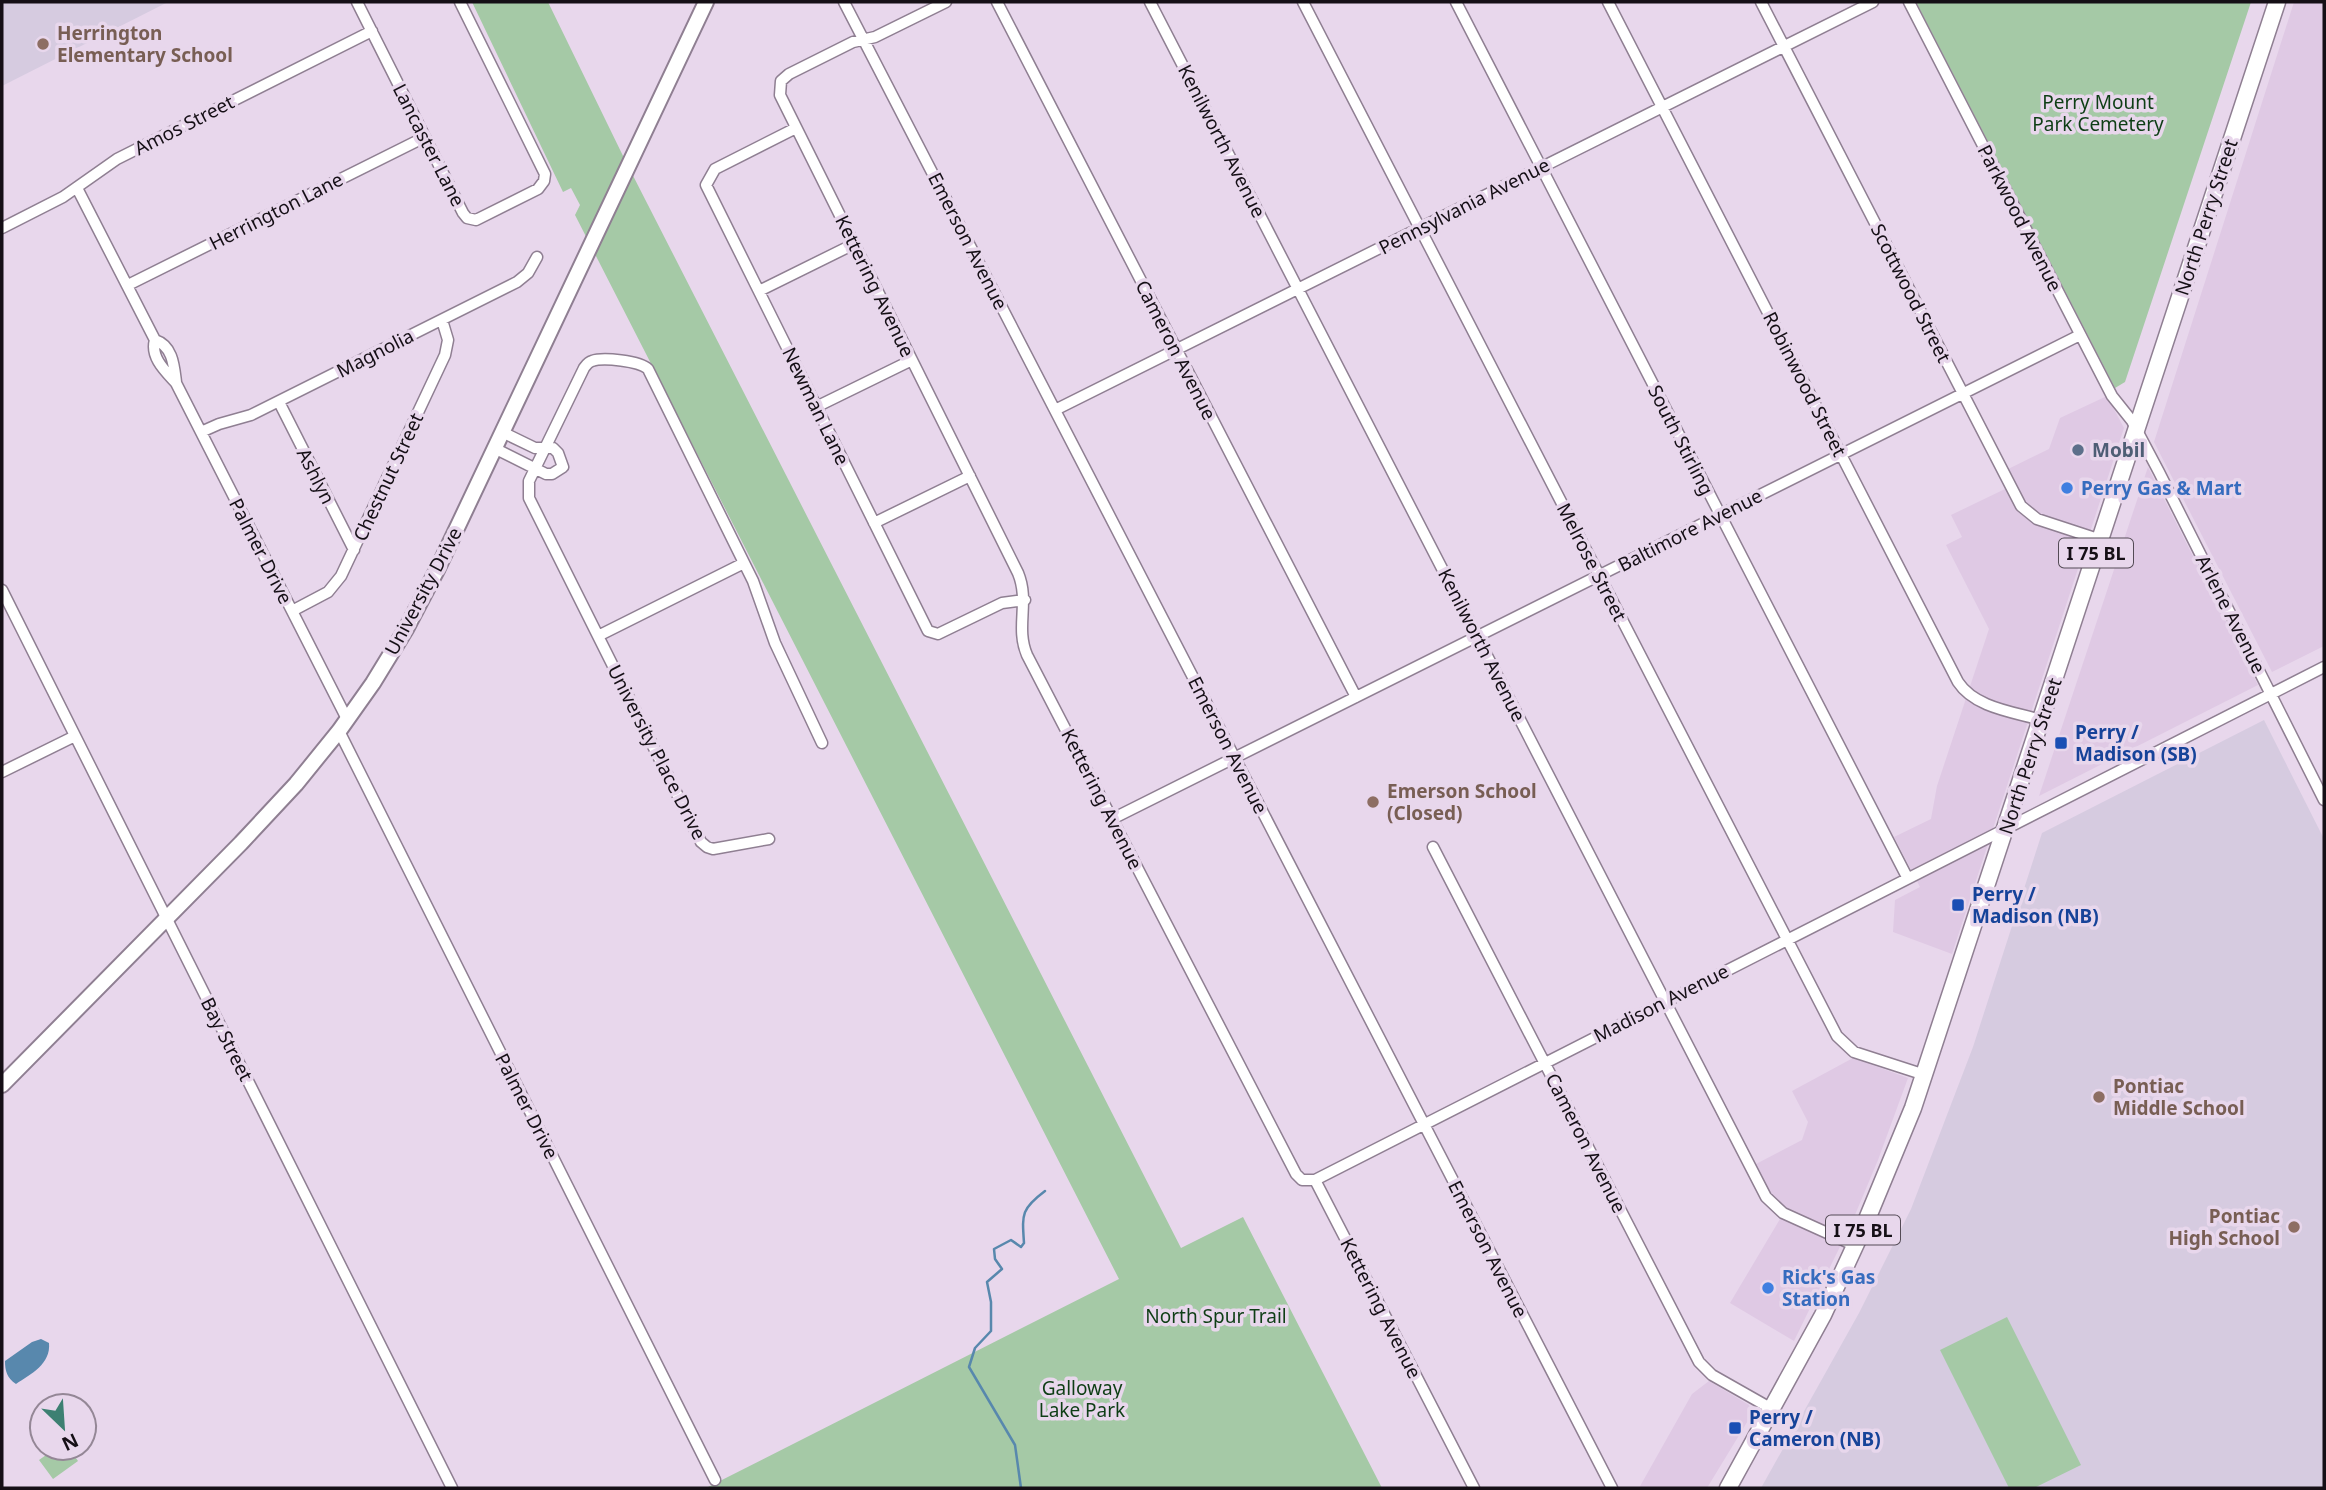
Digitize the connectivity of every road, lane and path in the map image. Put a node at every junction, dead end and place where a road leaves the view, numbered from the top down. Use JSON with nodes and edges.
{"nodes":[{"id":1,"x":357,"y":2,"type":"edge"},
{"id":2,"x":460,"y":2,"type":"edge"},
{"id":3,"x":706,"y":2,"type":"edge"},
{"id":4,"x":844,"y":2,"type":"edge"},
{"id":5,"x":946,"y":2,"type":"edge"},
{"id":6,"x":997,"y":2,"type":"edge"},
{"id":7,"x":1150,"y":2,"type":"edge"},
{"id":8,"x":1303,"y":2,"type":"edge"},
{"id":9,"x":1455,"y":2,"type":"edge"},
{"id":10,"x":1608,"y":2,"type":"edge"},
{"id":11,"x":1761,"y":2,"type":"edge"},
{"id":12,"x":1873,"y":2,"type":"edge"},
{"id":13,"x":1909,"y":2,"type":"edge"},
{"id":14,"x":2277,"y":2,"type":"edge"},
{"id":15,"x":372,"y":32,"type":"junction"},
{"id":16,"x":863,"y":40,"type":"junction"},
{"id":17,"x":1784,"y":46,"type":"junction"},
{"id":18,"x":1662,"y":107,"type":"junction"},
{"id":19,"x":796,"y":128,"type":"junction"},
{"id":20,"x":425,"y":137,"type":"junction"},
{"id":21,"x":1541,"y":167,"type":"junction"},
{"id":22,"x":77,"y":188,"type":"junction"},
{"id":23,"x":2,"y":228,"type":"edge"},
{"id":24,"x":1419,"y":228,"type":"junction"},
{"id":25,"x":854,"y":244,"type":"junction"},
{"id":26,"x":537,"y":257,"type":"dead end"},
{"id":27,"x":128,"y":285,"type":"junction"},
{"id":28,"x":1298,"y":289,"type":"junction"},
{"id":29,"x":759,"y":291,"type":"junction"},
{"id":30,"x":442,"y":320,"type":"junction"},
{"id":31,"x":2080,"y":335,"type":"junction"},
{"id":32,"x":1176,"y":349,"type":"junction"},
{"id":33,"x":912,"y":360,"type":"junction"},
{"id":34,"x":1963,"y":394,"type":"junction"},
{"id":35,"x":279,"y":401,"type":"junction"},
{"id":36,"x":817,"y":408,"type":"junction"},
{"id":37,"x":1055,"y":410,"type":"junction"},
{"id":38,"x":2137,"y":429,"type":"junction"},
{"id":39,"x":201,"y":432,"type":"junction"},
{"id":40,"x":502,"y":432,"type":"junction"},
{"id":41,"x":545,"y":448,"type":"junction"},
{"id":42,"x":494,"y":449,"type":"junction"},
{"id":43,"x":1841,"y":454,"type":"junction"},
{"id":44,"x":535,"y":468,"type":"junction"},
{"id":45,"x":970,"y":476,"type":"junction"},
{"id":46,"x":1720,"y":515,"type":"junction"},
{"id":47,"x":874,"y":523,"type":"junction"},
{"id":48,"x":2101,"y":540,"type":"junction"},
{"id":49,"x":354,"y":550,"type":"junction"},
{"id":50,"x":744,"y":563,"type":"junction"},
{"id":51,"x":1599,"y":576,"type":"junction"},
{"id":52,"x":2,"y":590,"type":"edge"},
{"id":53,"x":1025,"y":600,"type":"junction"},
{"id":54,"x":292,"y":611,"type":"junction"},
{"id":55,"x":598,"y":636,"type":"junction"},
{"id":56,"x":1477,"y":636,"type":"junction"},
{"id":57,"x":2324,"y":667,"type":"edge"},
{"id":58,"x":2271,"y":694,"type":"junction"},
{"id":59,"x":1356,"y":697,"type":"junction"},
{"id":60,"x":2042,"y":720,"type":"junction"},
{"id":61,"x":343,"y":725,"type":"junction"},
{"id":62,"x":75,"y":736,"type":"junction"},
{"id":63,"x":822,"y":743,"type":"dead end"},
{"id":64,"x":1235,"y":758,"type":"junction"},
{"id":65,"x":2,"y":772,"type":"edge"},
{"id":66,"x":2324,"y":800,"type":"edge"},
{"id":67,"x":1112,"y":819,"type":"junction"},
{"id":68,"x":2007,"y":827,"type":"junction"},
{"id":69,"x":769,"y":839,"type":"dead end"},
{"id":70,"x":1433,"y":847,"type":"dead end"},
{"id":71,"x":1907,"y":877,"type":"junction"},
{"id":72,"x":167,"y":918,"type":"junction"},
{"id":73,"x":1786,"y":939,"type":"junction"},
{"id":74,"x":1665,"y":1000,"type":"junction"},
{"id":75,"x":1544,"y":1063,"type":"junction"},
{"id":76,"x":1925,"y":1075,"type":"junction"},
{"id":77,"x":2,"y":1085,"type":"edge"},
{"id":78,"x":1424,"y":1124,"type":"junction"},
{"id":79,"x":1315,"y":1180,"type":"junction"},
{"id":80,"x":1856,"y":1246,"type":"junction"},
{"id":81,"x":1772,"y":1409,"type":"junction"},
{"id":82,"x":716,"y":1480,"type":"dead end"},
{"id":83,"x":452,"y":1488,"type":"edge"},
{"id":84,"x":1474,"y":1488,"type":"edge"},
{"id":85,"x":1612,"y":1488,"type":"edge"},
{"id":86,"x":1728,"y":1488,"type":"edge"}],
"edges":[{"from":1,"to":15,"type":"street","name":"Lancaster Lane"},
{"from":2,"to":20,"type":"street","name":"Lancaster Lane"},
{"from":3,"to":40,"type":"main road","name":"University Drive"},
{"from":4,"to":16,"type":"street","name":"Emerson Avenue"},
{"from":5,"to":16,"type":"street"},
{"from":6,"to":32,"type":"street","name":"Cameron Avenue"},
{"from":7,"to":28,"type":"street","name":"Kenilworth Avenue"},
{"from":8,"to":24,"type":"street","name":"Melrose Street"},
{"from":9,"to":21,"type":"street","name":"South Stirling"},
{"from":10,"to":18,"type":"street","name":"Robinwood Street"},
{"from":11,"to":17,"type":"street","name":"Scottwood Street"},
{"from":12,"to":17,"type":"street","name":"Pennsylvania Avenue"},
{"from":13,"to":31,"type":"street","name":"Parkwood Avenue"},
{"from":14,"to":38,"type":"main road","name":"North Perry Street","number":"I 75 BL"},
{"from":15,"to":20,"type":"street","name":"Lancaster Lane"},
{"from":15,"to":22,"type":"street","name":"Amos Street"},
{"from":16,"to":19,"type":"street","name":"Kettering Avenue"},
{"from":16,"to":37,"type":"street","name":"Emerson Avenue"},
{"from":17,"to":18,"type":"street","name":"Pennsylvania Avenue"},
{"from":17,"to":34,"type":"street","name":"Scottwood Street"},
{"from":18,"to":21,"type":"street","name":"Pennsylvania Avenue"},
{"from":18,"to":43,"type":"street","name":"Robinwood Street"},
{"from":19,"to":25,"type":"street","name":"Kettering Avenue"},
{"from":19,"to":29,"type":"street","name":"Newman Lane"},
{"from":20,"to":27,"type":"street","name":"Herrington Lane"},
{"from":21,"to":24,"type":"street","name":"Pennsylvania Avenue"},
{"from":21,"to":46,"type":"street","name":"South Stirling"},
{"from":22,"to":23,"type":"street","name":"Amos Street"},
{"from":22,"to":27,"type":"street","name":"Palmer Drive"},
{"from":24,"to":28,"type":"street","name":"Pennsylvania Avenue"},
{"from":24,"to":51,"type":"street","name":"Melrose Street"},
{"from":25,"to":29,"type":"street"},
{"from":25,"to":33,"type":"street","name":"Kettering Avenue"},
{"from":26,"to":30,"type":"street","name":"Magnolia"},
{"from":27,"to":39,"type":"street","name":"Palmer Drive"},
{"from":28,"to":32,"type":"street","name":"Pennsylvania Avenue"},
{"from":28,"to":56,"type":"street","name":"Kenilworth Avenue"},
{"from":29,"to":36,"type":"street","name":"Newman Lane"},
{"from":30,"to":35,"type":"street","name":"Magnolia"},
{"from":30,"to":49,"type":"street","name":"Chestnut Street"},
{"from":31,"to":34,"type":"street","name":"Baltimore Avenue"},
{"from":31,"to":38,"type":"street","name":"Parkwood Avenue"},
{"from":32,"to":37,"type":"street","name":"Pennsylvania Avenue"},
{"from":32,"to":59,"type":"street","name":"Cameron Avenue"},
{"from":33,"to":36,"type":"street"},
{"from":33,"to":45,"type":"street","name":"Kettering Avenue"},
{"from":34,"to":43,"type":"street","name":"Baltimore Avenue"},
{"from":34,"to":48,"type":"street","name":"Scottwood Street"},
{"from":35,"to":39,"type":"street","name":"Magnolia"},
{"from":35,"to":49,"type":"street","name":"Ashlyn"},
{"from":36,"to":47,"type":"street","name":"Newman Lane"},
{"from":37,"to":64,"type":"street","name":"Emerson Avenue"},
{"from":38,"to":48,"type":"main road","name":"North Perry Street","number":"I 75 BL"},
{"from":38,"to":58,"type":"street","name":"Arlene Avenue"},
{"from":39,"to":54,"type":"street","name":"Palmer Drive"},
{"from":40,"to":41,"type":"street"},
{"from":40,"to":42,"type":"main road","name":"University Drive"},
{"from":41,"to":44,"type":"street","name":"University Place Drive"},
{"from":41,"to":44,"type":"street"},
{"from":41,"to":50,"type":"street","name":"University Place Drive"},
{"from":42,"to":44,"type":"street"},
{"from":42,"to":61,"type":"main road","name":"University Drive"},
{"from":43,"to":46,"type":"street","name":"Baltimore Avenue"},
{"from":43,"to":60,"type":"street","name":"Robinwood Street"},
{"from":44,"to":55,"type":"street","name":"University Place Drive"},
{"from":45,"to":47,"type":"street"},
{"from":45,"to":53,"type":"street","name":"Kettering Avenue"},
{"from":46,"to":51,"type":"street","name":"Baltimore Avenue"},
{"from":46,"to":71,"type":"street","name":"South Stirling"},
{"from":47,"to":53,"type":"street","name":"Newman Lane"},
{"from":48,"to":60,"type":"main road","name":"North Perry Street","number":"I 75 BL"},
{"from":49,"to":54,"type":"street","name":"Chestnut Street"},
{"from":50,"to":55,"type":"street"},
{"from":50,"to":63,"type":"street","name":"University Place Drive"},
{"from":51,"to":56,"type":"street","name":"Baltimore Avenue"},
{"from":51,"to":73,"type":"street","name":"Melrose Street"},
{"from":52,"to":62,"type":"street","name":"Bay Street"},
{"from":53,"to":67,"type":"street","name":"Kettering Avenue"},
{"from":54,"to":61,"type":"street","name":"Palmer Drive"},
{"from":55,"to":69,"type":"street","name":"University Place Drive"},
{"from":56,"to":59,"type":"street","name":"Baltimore Avenue"},
{"from":56,"to":74,"type":"street","name":"Kenilworth Avenue"},
{"from":57,"to":58,"type":"street","name":"Madison Avenue"},
{"from":58,"to":66,"type":"street","name":"Arlene Avenue"},
{"from":58,"to":68,"type":"street","name":"Madison Avenue"},
{"from":59,"to":64,"type":"street","name":"Baltimore Avenue"},
{"from":60,"to":68,"type":"main road","name":"North Perry Street","number":"I 75 BL"},
{"from":61,"to":72,"type":"main road","name":"University Drive"},
{"from":61,"to":82,"type":"street","name":"Palmer Drive"},
{"from":62,"to":65,"type":"street"},
{"from":62,"to":72,"type":"street","name":"Bay Street"},
{"from":64,"to":67,"type":"street","name":"Baltimore Avenue"},
{"from":64,"to":78,"type":"street","name":"Emerson Avenue"},
{"from":67,"to":79,"type":"street","name":"Kettering Avenue"},
{"from":68,"to":71,"type":"street","name":"Madison Avenue"},
{"from":68,"to":76,"type":"main road","name":"North Perry Street","number":"I 75 BL"},
{"from":70,"to":75,"type":"street","name":"Cameron Avenue"},
{"from":71,"to":73,"type":"street","name":"Madison Avenue"},
{"from":72,"to":77,"type":"main road","name":"University Drive"},
{"from":72,"to":83,"type":"street","name":"Bay Street"},
{"from":73,"to":74,"type":"street","name":"Madison Avenue"},
{"from":73,"to":76,"type":"street","name":"Melrose Street"},
{"from":74,"to":75,"type":"street","name":"Madison Avenue"},
{"from":74,"to":80,"type":"street","name":"Kenilworth Avenue"},
{"from":75,"to":78,"type":"street","name":"Madison Avenue"},
{"from":75,"to":81,"type":"street","name":"Cameron Avenue"},
{"from":76,"to":80,"type":"main road","name":"North Perry Street","number":"I 75 BL"},
{"from":78,"to":79,"type":"street","name":"Madison Avenue"},
{"from":78,"to":85,"type":"street","name":"Emerson Avenue"},
{"from":79,"to":84,"type":"street","name":"Kettering Avenue"},
{"from":80,"to":81,"type":"main road","name":"North Perry Street","number":"I 75 BL"},
{"from":81,"to":86,"type":"main road","name":"North Perry Street","number":"I 75 BL"}]}
